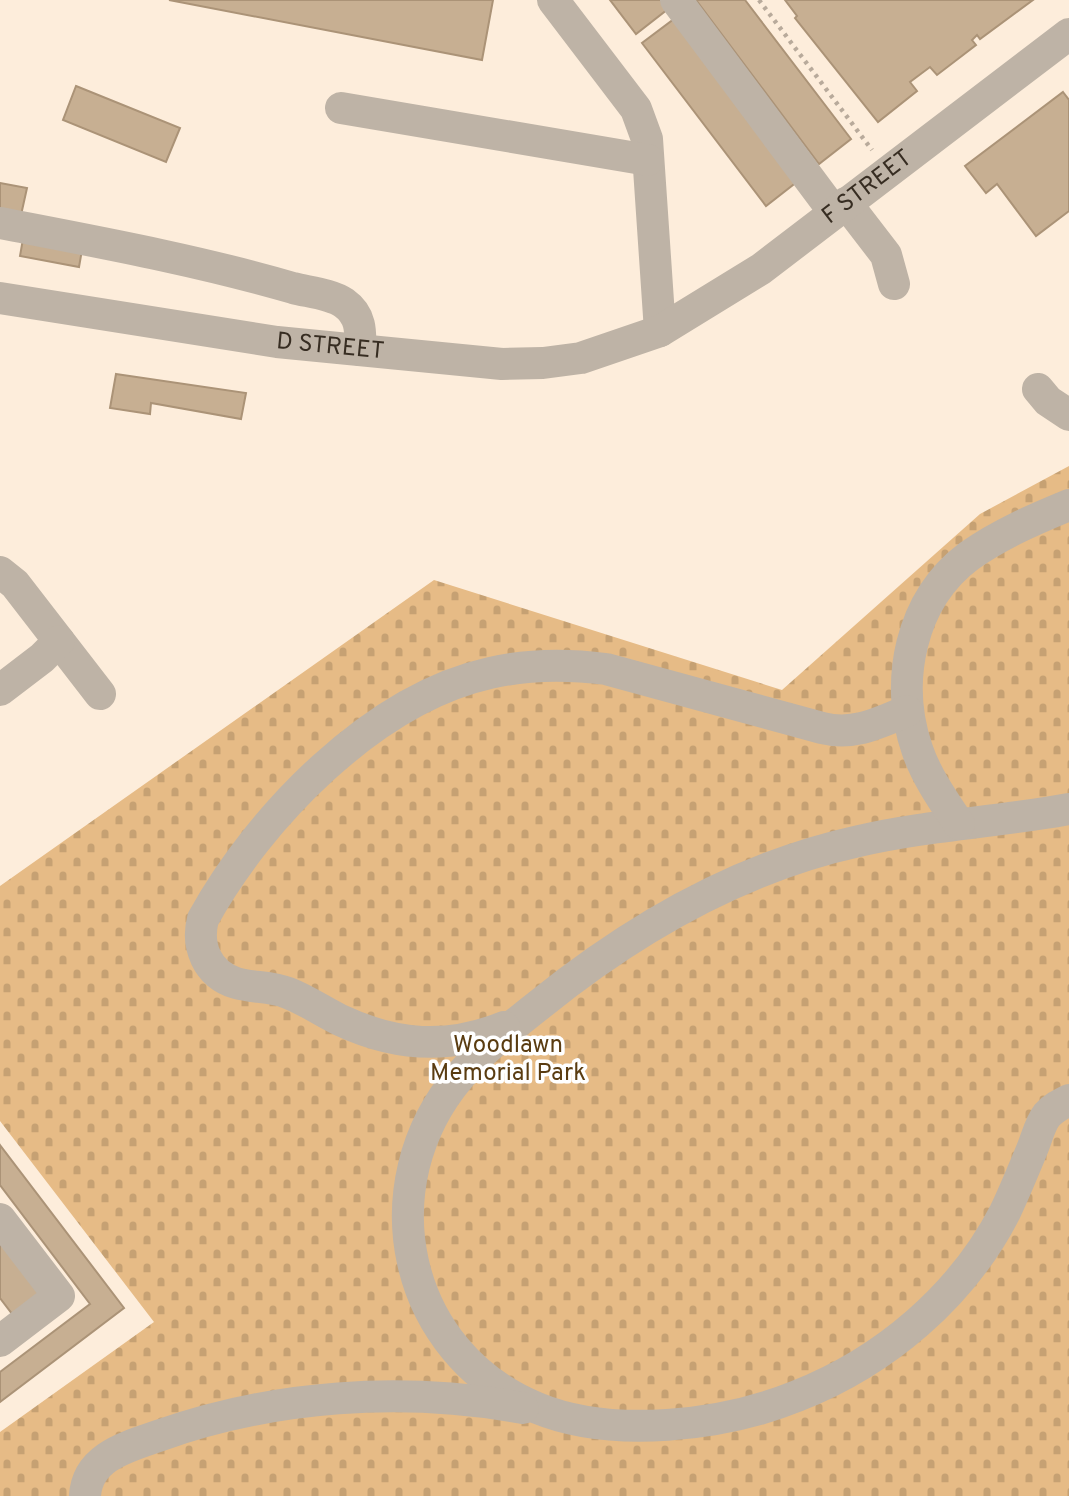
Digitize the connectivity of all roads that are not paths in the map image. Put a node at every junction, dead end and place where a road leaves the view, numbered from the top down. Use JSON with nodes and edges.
{"nodes":[{"id":1,"x":553,"y":0,"type":"edge"},
{"id":2,"x":676,"y":0,"type":"edge"},
{"id":3,"x":1067,"y":40,"type":"edge"},
{"id":4,"x":341,"y":108,"type":"dead end"},
{"id":5,"x":648,"y":160,"type":"junction"},
{"id":6,"x":840,"y":208,"type":"junction"},
{"id":7,"x":0,"y":223,"type":"edge"},
{"id":8,"x":894,"y":284,"type":"dead end"},
{"id":9,"x":0,"y":298,"type":"edge"},
{"id":10,"x":660,"y":331,"type":"junction"},
{"id":11,"x":360,"y":350,"type":"junction"},
{"id":12,"x":1038,"y":389,"type":"dead end"},
{"id":13,"x":1069,"y":415,"type":"edge"},
{"id":14,"x":1069,"y":505,"type":"edge"},
{"id":15,"x":0,"y":572,"type":"edge"},
{"id":16,"x":59,"y":641,"type":"junction"},
{"id":17,"x":0,"y":690,"type":"edge"},
{"id":18,"x":100,"y":694,"type":"dead end"},
{"id":19,"x":907,"y":711,"type":"junction"},
{"id":20,"x":1069,"y":809,"type":"edge"},
{"id":21,"x":959,"y":824,"type":"junction"},
{"id":22,"x":522,"y":1018,"type":"junction"},
{"id":23,"x":1069,"y":1100,"type":"edge"},
{"id":24,"x":0,"y":1219,"type":"edge"},
{"id":25,"x":0,"y":1341,"type":"edge"},
{"id":26,"x":558,"y":1416,"type":"junction"},
{"id":27,"x":85,"y":1496,"type":"edge"}],
"edges":[{"from":1,"to":5,"type":"street"},
{"from":2,"to":6,"type":"street"},
{"from":3,"to":6,"type":"street","name":"F STREET"},
{"from":4,"to":5,"type":"street"},
{"from":5,"to":10,"type":"street"},
{"from":6,"to":8,"type":"street"},
{"from":6,"to":10,"type":"street","name":"F STREET"},
{"from":7,"to":11,"type":"street"},
{"from":9,"to":11,"type":"street","name":"D STREET"},
{"from":10,"to":11,"type":"street","name":"D STREET"},
{"from":12,"to":13,"type":"street"},
{"from":14,"to":19,"type":"street"},
{"from":15,"to":16,"type":"street"},
{"from":16,"to":17,"type":"street"},
{"from":16,"to":18,"type":"street"},
{"from":19,"to":21,"type":"street"},
{"from":19,"to":22,"type":"street"},
{"from":20,"to":21,"type":"street"},
{"from":21,"to":22,"type":"street"},
{"from":22,"to":26,"type":"street"},
{"from":23,"to":26,"type":"street"},
{"from":24,"to":25,"type":"street"},
{"from":26,"to":27,"type":"street"}]}
